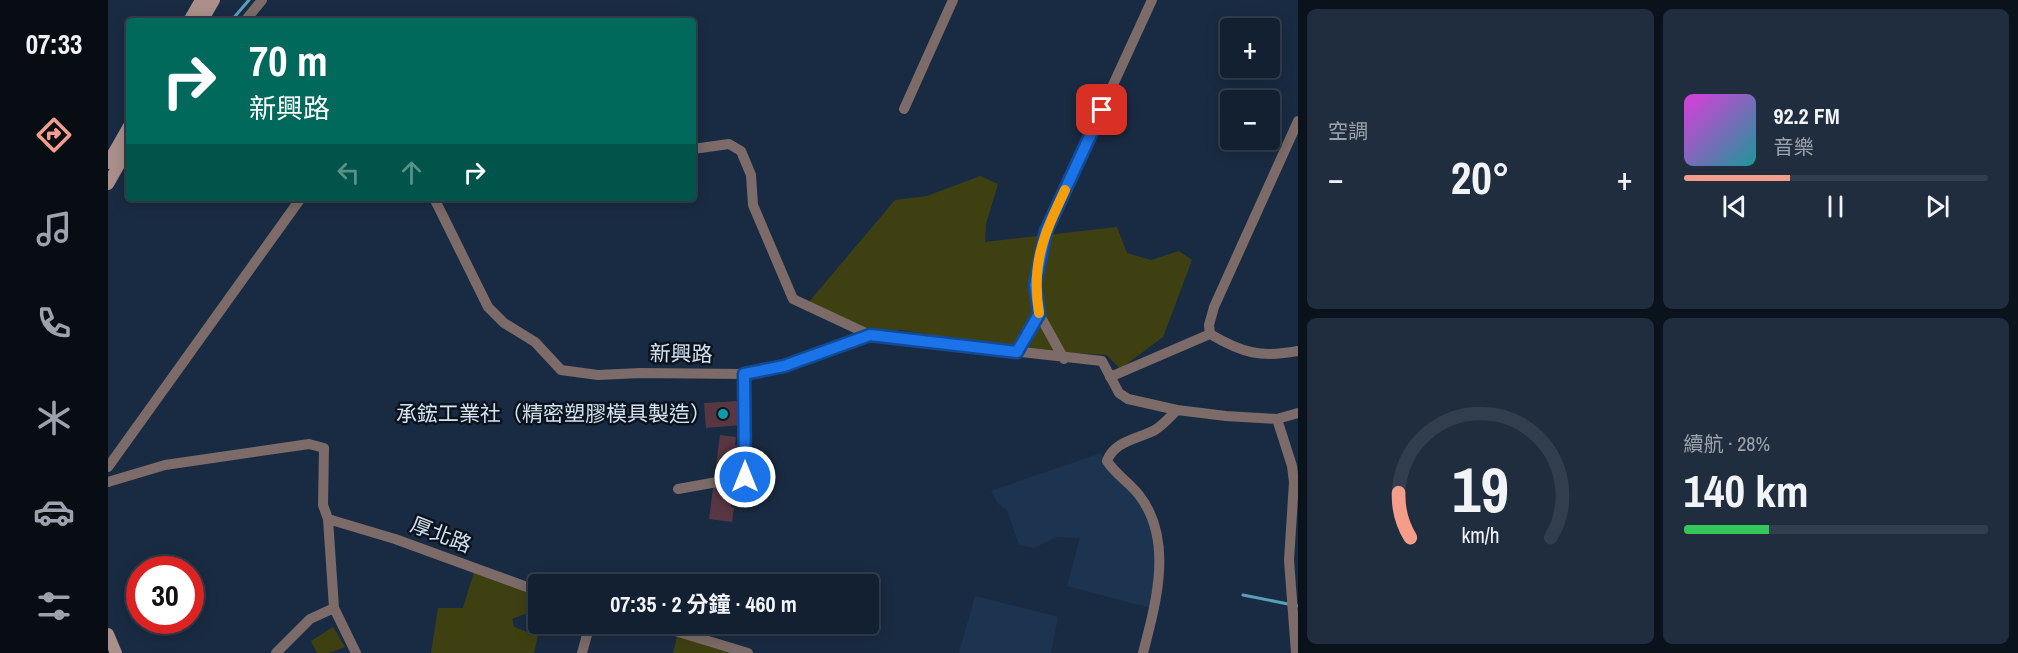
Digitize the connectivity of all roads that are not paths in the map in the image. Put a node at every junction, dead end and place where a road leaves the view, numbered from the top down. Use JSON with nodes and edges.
{"nodes":[{"id":1,"x":201,"y":0,"type":"edge"},
{"id":2,"x":214,"y":0,"type":"edge"},
{"id":3,"x":262,"y":0,"type":"edge"},
{"id":4,"x":953,"y":0,"type":"edge"},
{"id":5,"x":1152,"y":0,"type":"edge"},
{"id":6,"x":191,"y":18,"type":"edge"},
{"id":7,"x":204,"y":18,"type":"edge"},
{"id":8,"x":247,"y":18,"type":"edge"},
{"id":9,"x":904,"y":109,"type":"dead end"},
{"id":10,"x":1298,"y":121,"type":"edge"},
{"id":11,"x":126,"y":131,"type":"edge"},
{"id":12,"x":696,"y":149,"type":"edge"},
{"id":13,"x":126,"y":152,"type":"edge"},
{"id":14,"x":108,"y":163,"type":"edge"},
{"id":15,"x":108,"y":184,"type":"edge"},
{"id":16,"x":299,"y":201,"type":"edge"},
{"id":17,"x":435,"y":201,"type":"edge"},
{"id":18,"x":1039,"y":314,"type":"junction"},
{"id":19,"x":1210,"y":334,"type":"junction"},
{"id":20,"x":870,"y":335,"type":"junction"},
{"id":21,"x":1298,"y":351,"type":"edge"},
{"id":22,"x":1017,"y":352,"type":"junction"},
{"id":23,"x":1064,"y":359,"type":"junction"},
{"id":24,"x":744,"y":374,"type":"junction"},
{"id":25,"x":1110,"y":377,"type":"junction"},
{"id":26,"x":1178,"y":410,"type":"junction"},
{"id":27,"x":1298,"y":413,"type":"edge"},
{"id":28,"x":1277,"y":418,"type":"junction"},
{"id":29,"x":108,"y":467,"type":"edge"},
{"id":30,"x":108,"y":482,"type":"edge"},
{"id":31,"x":678,"y":489,"type":"dead end"},
{"id":32,"x":328,"y":519,"type":"junction"},
{"id":33,"x":528,"y":587,"type":"edge"},
{"id":34,"x":334,"y":608,"type":"junction"},
{"id":35,"x":108,"y":634,"type":"edge"},
{"id":36,"x":587,"y":634,"type":"edge"},
{"id":37,"x":685,"y":634,"type":"edge"},
{"id":38,"x":116,"y":653,"type":"edge"},
{"id":39,"x":276,"y":653,"type":"edge"},
{"id":40,"x":356,"y":653,"type":"edge"},
{"id":41,"x":582,"y":653,"type":"edge"},
{"id":42,"x":748,"y":653,"type":"edge"},
{"id":43,"x":1143,"y":653,"type":"edge"},
{"id":44,"x":1296,"y":653,"type":"edge"}],
"edges":[{"from":1,"to":6,"type":"street"},
{"from":2,"to":7,"type":"street"},
{"from":3,"to":8,"type":"street"},
{"from":4,"to":9,"type":"street"},
{"from":5,"to":18,"type":"street"},
{"from":10,"to":19,"type":"street"},
{"from":11,"to":14,"type":"street"},
{"from":12,"to":20,"type":"street"},
{"from":13,"to":15,"type":"street"},
{"from":16,"to":29,"type":"street"},
{"from":17,"to":24,"type":"street","name":"新興路"},
{"from":18,"to":22,"type":"street"},
{"from":18,"to":23,"type":"street"},
{"from":19,"to":21,"type":"street"},
{"from":19,"to":25,"type":"street"},
{"from":20,"to":22,"type":"street","name":"新興路"},
{"from":20,"to":24,"type":"street","name":"新興路"},
{"from":22,"to":23,"type":"street","name":"新興路"},
{"from":23,"to":25,"type":"street","name":"新興路"},
{"from":24,"to":31,"type":"street"},
{"from":25,"to":26,"type":"street"},
{"from":26,"to":28,"type":"street"},
{"from":26,"to":43,"type":"street"},
{"from":27,"to":28,"type":"street"},
{"from":28,"to":44,"type":"street"},
{"from":30,"to":32,"type":"street"},
{"from":32,"to":33,"type":"street","name":"厚北路"},
{"from":32,"to":34,"type":"street"},
{"from":34,"to":39,"type":"street"},
{"from":34,"to":40,"type":"street"},
{"from":35,"to":38,"type":"street"},
{"from":36,"to":41,"type":"street"},
{"from":37,"to":42,"type":"street"}]}
